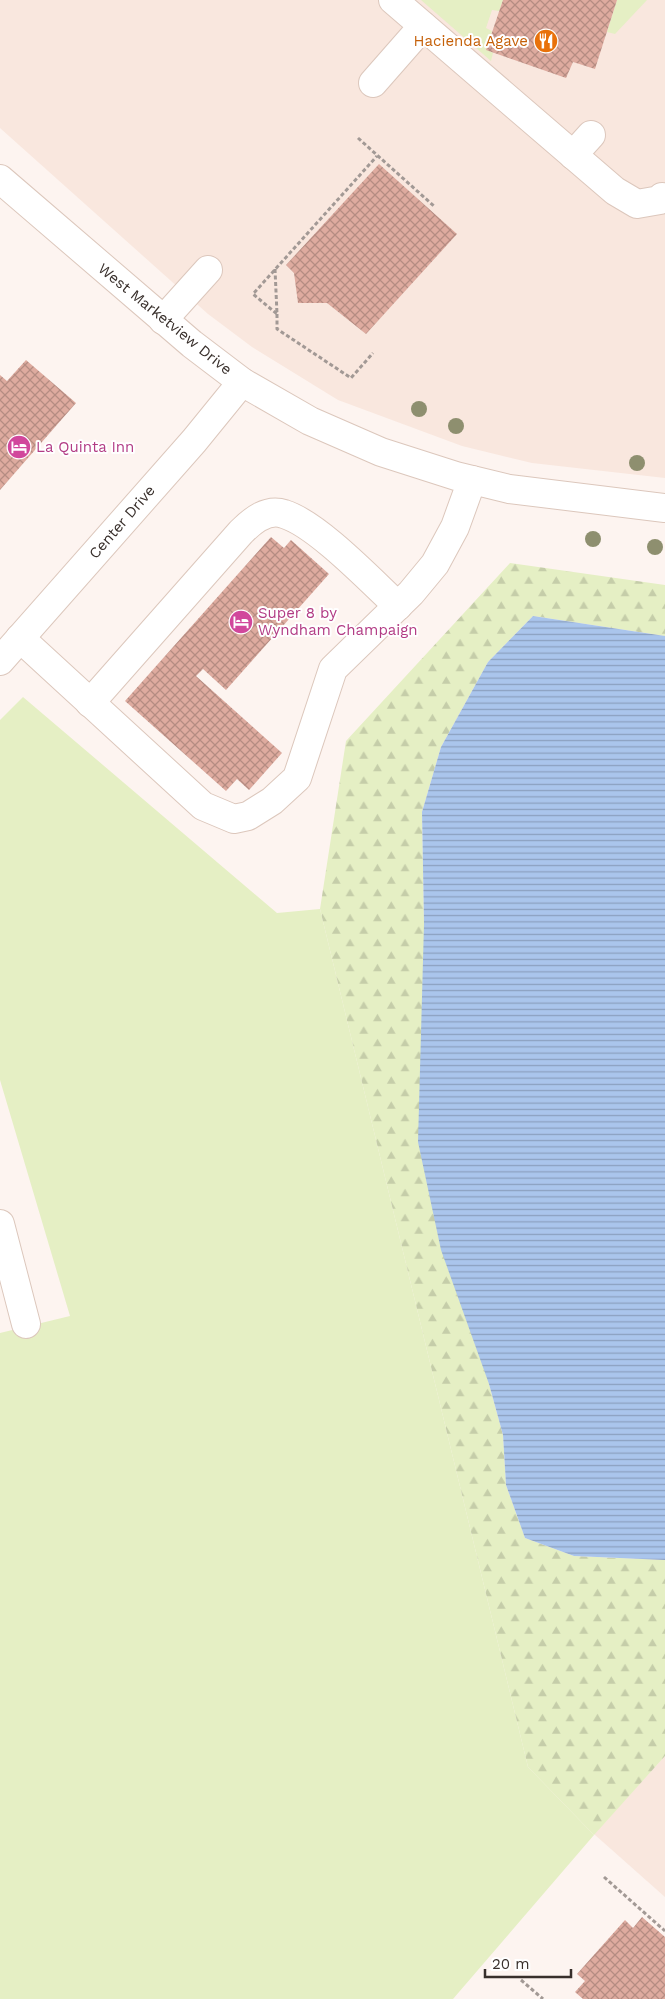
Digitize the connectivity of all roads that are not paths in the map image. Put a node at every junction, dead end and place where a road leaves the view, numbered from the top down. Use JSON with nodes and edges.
{"nodes":[{"id":1,"x":394,"y":0,"type":"edge"},
{"id":2,"x":423,"y":26,"type":"junction"},
{"id":3,"x":373,"y":83,"type":"dead end"},
{"id":4,"x":591,"y":135,"type":"dead end"},
{"id":5,"x":573,"y":155,"type":"junction"},
{"id":6,"x":0,"y":179,"type":"edge"},
{"id":7,"x":662,"y":197,"type":"dead end"},
{"id":8,"x":208,"y":270,"type":"dead end"},
{"id":9,"x":163,"y":320,"type":"junction"},
{"id":10,"x":242,"y":382,"type":"junction"},
{"id":11,"x":472,"y":480,"type":"junction"},
{"id":12,"x":665,"y":508,"type":"edge"},
{"id":13,"x":398,"y":606,"type":"junction"},
{"id":14,"x":20,"y":638,"type":"junction"},
{"id":15,"x":0,"y":661,"type":"edge"},
{"id":16,"x":90,"y":703,"type":"junction"},
{"id":17,"x":0,"y":1224,"type":"edge"},
{"id":18,"x":7,"y":1278,"type":"edge"},
{"id":19,"x":26,"y":1324,"type":"dead end"}],
"edges":[{"from":1,"to":2,"type":"main road"},
{"from":2,"to":3,"type":"main road"},
{"from":2,"to":5,"type":"main road"},
{"from":4,"to":5,"type":"main road"},
{"from":5,"to":7,"type":"main road"},
{"from":6,"to":9,"type":"main road","name":"West Marketview Drive"},
{"from":8,"to":9,"type":"main road"},
{"from":9,"to":10,"type":"main road","name":"West Marketview Drive"},
{"from":10,"to":11,"type":"main road","name":"West Marketview Drive"},
{"from":10,"to":14,"type":"main road","name":"Center Drive"},
{"from":11,"to":12,"type":"main road","name":"West Marketview Drive"},
{"from":11,"to":13,"type":"main road"},
{"from":13,"to":16,"type":"main road"},
{"from":13,"to":16,"type":"main road"},
{"from":14,"to":15,"type":"main road","name":"Center Drive"},
{"from":14,"to":16,"type":"main road"},
{"from":17,"to":18,"type":"main road"},
{"from":18,"to":19,"type":"main road"}]}
